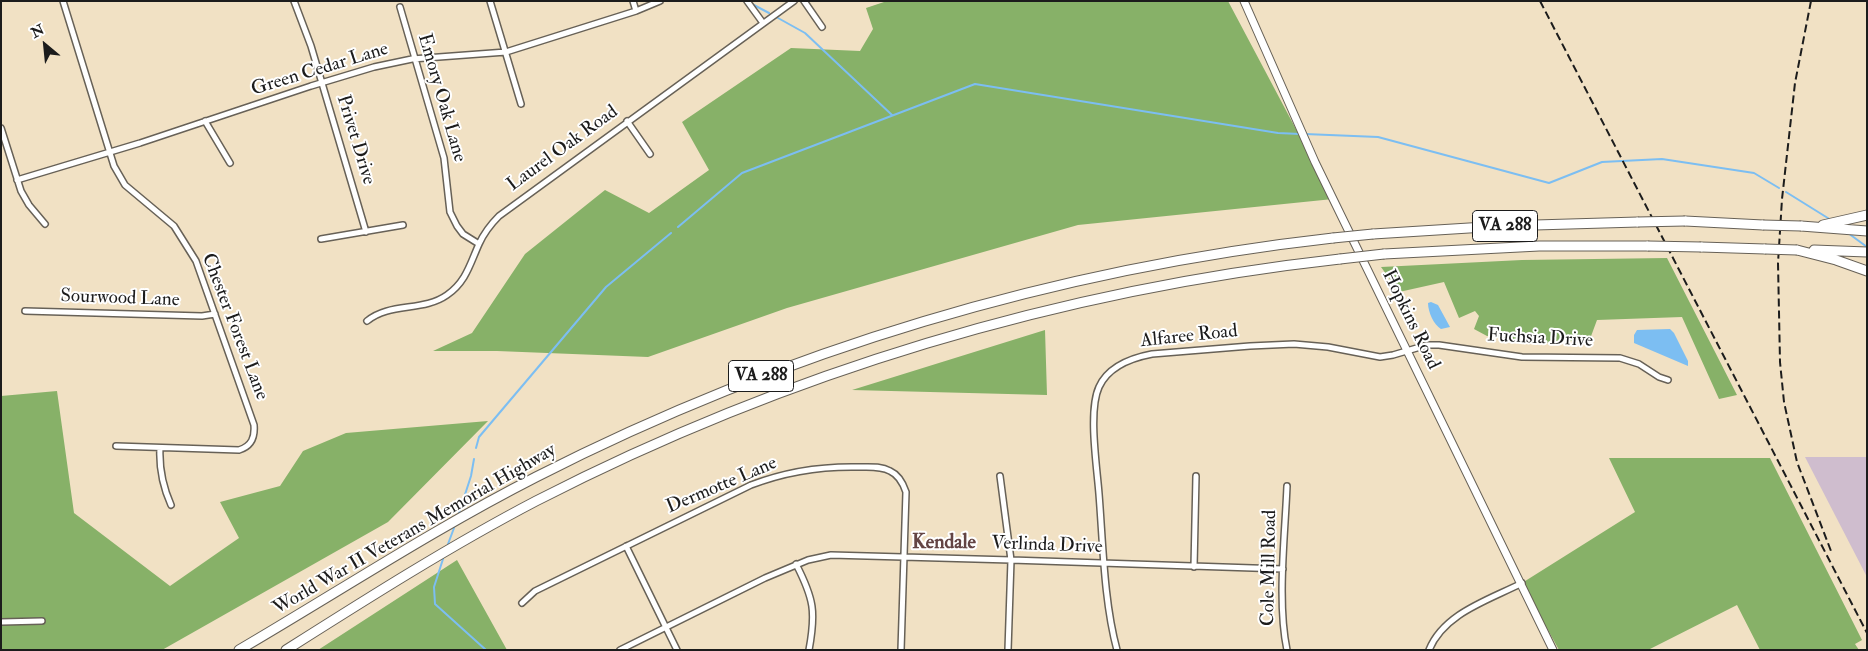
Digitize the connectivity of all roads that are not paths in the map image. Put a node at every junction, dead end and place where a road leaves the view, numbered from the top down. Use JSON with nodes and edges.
{"nodes":[{"id":1,"x":63,"y":1,"type":"edge"},
{"id":2,"x":294,"y":1,"type":"edge"},
{"id":3,"x":490,"y":1,"type":"edge"},
{"id":4,"x":633,"y":1,"type":"edge"},
{"id":5,"x":660,"y":1,"type":"edge"},
{"id":6,"x":794,"y":1,"type":"edge"},
{"id":7,"x":804,"y":1,"type":"edge"},
{"id":8,"x":1244,"y":1,"type":"edge"},
{"id":9,"x":749,"y":4,"type":"edge"},
{"id":10,"x":400,"y":7,"type":"dead end"},
{"id":11,"x":636,"y":11,"type":"junction"},
{"id":12,"x":763,"y":23,"type":"junction"},
{"id":13,"x":822,"y":27,"type":"dead end"},
{"id":14,"x":506,"y":52,"type":"junction"},
{"id":15,"x":414,"y":59,"type":"junction"},
{"id":16,"x":322,"y":83,"type":"junction"},
{"id":17,"x":521,"y":104,"type":"dead end"},
{"id":18,"x":205,"y":121,"type":"junction"},
{"id":19,"x":627,"y":121,"type":"junction"},
{"id":20,"x":1,"y":128,"type":"edge"},
{"id":21,"x":110,"y":152,"type":"junction"},
{"id":22,"x":650,"y":154,"type":"dead end"},
{"id":23,"x":230,"y":162,"type":"dead end"},
{"id":24,"x":17,"y":180,"type":"junction"},
{"id":25,"x":1867,"y":215,"type":"edge"},
{"id":26,"x":45,"y":224,"type":"dead end"},
{"id":27,"x":403,"y":225,"type":"dead end"},
{"id":28,"x":1813,"y":228,"type":"junction"},
{"id":29,"x":1867,"y":231,"type":"edge"},
{"id":30,"x":366,"y":232,"type":"junction"},
{"id":31,"x":321,"y":239,"type":"dead end"},
{"id":32,"x":479,"y":244,"type":"junction"},
{"id":33,"x":1797,"y":250,"type":"junction"},
{"id":34,"x":1867,"y":252,"type":"edge"},
{"id":35,"x":1867,"y":271,"type":"edge"},
{"id":36,"x":25,"y":311,"type":"dead end"},
{"id":37,"x":214,"y":314,"type":"junction"},
{"id":38,"x":367,"y":321,"type":"dead end"},
{"id":39,"x":1406,"y":351,"type":"junction"},
{"id":40,"x":1668,"y":380,"type":"dead end"},
{"id":41,"x":116,"y":446,"type":"dead end"},
{"id":42,"x":160,"y":448,"type":"junction"},
{"id":43,"x":1000,"y":476,"type":"dead end"},
{"id":44,"x":1196,"y":476,"type":"dead end"},
{"id":45,"x":1286,"y":486,"type":"dead end"},
{"id":46,"x":171,"y":505,"type":"dead end"},
{"id":47,"x":626,"y":546,"type":"junction"},
{"id":48,"x":905,"y":557,"type":"junction"},
{"id":49,"x":1011,"y":560,"type":"junction"},
{"id":50,"x":796,"y":564,"type":"junction"},
{"id":51,"x":1105,"y":564,"type":"junction"},
{"id":52,"x":1194,"y":567,"type":"junction"},
{"id":53,"x":1284,"y":569,"type":"junction"},
{"id":54,"x":1522,"y":584,"type":"junction"},
{"id":55,"x":522,"y":602,"type":"dead end"},
{"id":56,"x":42,"y":621,"type":"dead end"},
{"id":57,"x":1,"y":622,"type":"edge"},
{"id":58,"x":665,"y":626,"type":"junction"},
{"id":59,"x":239,"y":650,"type":"edge"},
{"id":60,"x":286,"y":650,"type":"edge"},
{"id":61,"x":620,"y":650,"type":"edge"},
{"id":62,"x":677,"y":650,"type":"edge"},
{"id":63,"x":808,"y":650,"type":"edge"},
{"id":64,"x":901,"y":650,"type":"edge"},
{"id":65,"x":1008,"y":650,"type":"edge"},
{"id":66,"x":1117,"y":650,"type":"edge"},
{"id":67,"x":1287,"y":650,"type":"edge"},
{"id":68,"x":1429,"y":650,"type":"edge"},
{"id":69,"x":1553,"y":650,"type":"edge"}],
"edges":[{"from":1,"to":21,"type":"street","name":"Chester Forest Lane"},
{"from":2,"to":16,"type":"street","name":"Privet Drive"},
{"from":3,"to":14,"type":"street"},
{"from":4,"to":11,"type":"street"},
{"from":5,"to":11,"type":"street","name":"Green Cedar Lane"},
{"from":6,"to":12,"type":"street","name":"Laurel Oak Road"},
{"from":7,"to":13,"type":"street"},
{"from":8,"to":39,"type":"main road","name":"Hopkins Road"},
{"from":9,"to":12,"type":"street"},
{"from":10,"to":15,"type":"street","name":"Emory Oak Lane"},
{"from":11,"to":14,"type":"street","name":"Green Cedar Lane"},
{"from":12,"to":19,"type":"street","name":"Laurel Oak Road"},
{"from":14,"to":15,"type":"street","name":"Green Cedar Lane"},
{"from":14,"to":17,"type":"street"},
{"from":15,"to":16,"type":"street","name":"Green Cedar Lane"},
{"from":15,"to":32,"type":"street","name":"Emory Oak Lane"},
{"from":16,"to":18,"type":"street","name":"Green Cedar Lane"},
{"from":16,"to":30,"type":"street","name":"Privet Drive"},
{"from":18,"to":21,"type":"street","name":"Green Cedar Lane"},
{"from":18,"to":23,"type":"street"},
{"from":19,"to":22,"type":"street"},
{"from":19,"to":32,"type":"street","name":"Laurel Oak Road"},
{"from":20,"to":24,"type":"street"},
{"from":21,"to":24,"type":"street","name":"Green Cedar Lane"},
{"from":21,"to":37,"type":"street","name":"Chester Forest Lane"},
{"from":24,"to":26,"type":"street"},
{"from":25,"to":28,"type":"highway"},
{"from":27,"to":30,"type":"street"},
{"from":28,"to":29,"type":"highway","name":"World War II Veterans Memorial Highway","number":"VA 288"},
{"from":28,"to":59,"type":"highway","name":"World War II Veterans Memorial Highway","number":"VA 288","bridge":true},
{"from":30,"to":31,"type":"street"},
{"from":32,"to":38,"type":"street","name":"Laurel Oak Road"},
{"from":33,"to":34,"type":"highway","name":"World War II Veterans Memorial Highway","number":"VA 288"},
{"from":33,"to":35,"type":"highway"},
{"from":33,"to":60,"type":"highway","name":"World War II Veterans Memorial Highway","number":"VA 288","bridge":true},
{"from":36,"to":37,"type":"street","name":"Sourwood Lane"},
{"from":37,"to":42,"type":"street","name":"Chester Forest Lane"},
{"from":39,"to":40,"type":"street","name":"Fuchsia Drive"},
{"from":39,"to":51,"type":"street","name":"Alfaree Road"},
{"from":39,"to":54,"type":"main road","name":"Hopkins Road"},
{"from":41,"to":42,"type":"street","name":"Chester Forest Lane"},
{"from":42,"to":46,"type":"street"},
{"from":43,"to":49,"type":"street"},
{"from":44,"to":52,"type":"street"},
{"from":45,"to":53,"type":"street","name":"Cole Mill Road"},
{"from":47,"to":48,"type":"street","name":"Dermotte Lane"},
{"from":47,"to":55,"type":"street","name":"Dermotte Lane"},
{"from":47,"to":58,"type":"street"},
{"from":48,"to":49,"type":"street","name":"Verlinda Drive"},
{"from":48,"to":50,"type":"street","name":"Verlinda Drive"},
{"from":48,"to":64,"type":"street","name":"Dermotte Lane"},
{"from":49,"to":51,"type":"street","name":"Verlinda Drive"},
{"from":49,"to":65,"type":"street"},
{"from":50,"to":58,"type":"street","name":"Verlinda Drive"},
{"from":50,"to":63,"type":"street"},
{"from":51,"to":52,"type":"street","name":"Verlinda Drive"},
{"from":51,"to":66,"type":"street","name":"Alfaree Road"},
{"from":52,"to":53,"type":"street","name":"Verlinda Drive"},
{"from":53,"to":67,"type":"street","name":"Cole Mill Road"},
{"from":54,"to":68,"type":"street"},
{"from":54,"to":69,"type":"main road","name":"Hopkins Road"},
{"from":56,"to":57,"type":"street"},
{"from":58,"to":61,"type":"street","name":"Verlinda Drive"},
{"from":58,"to":62,"type":"street"}]}
